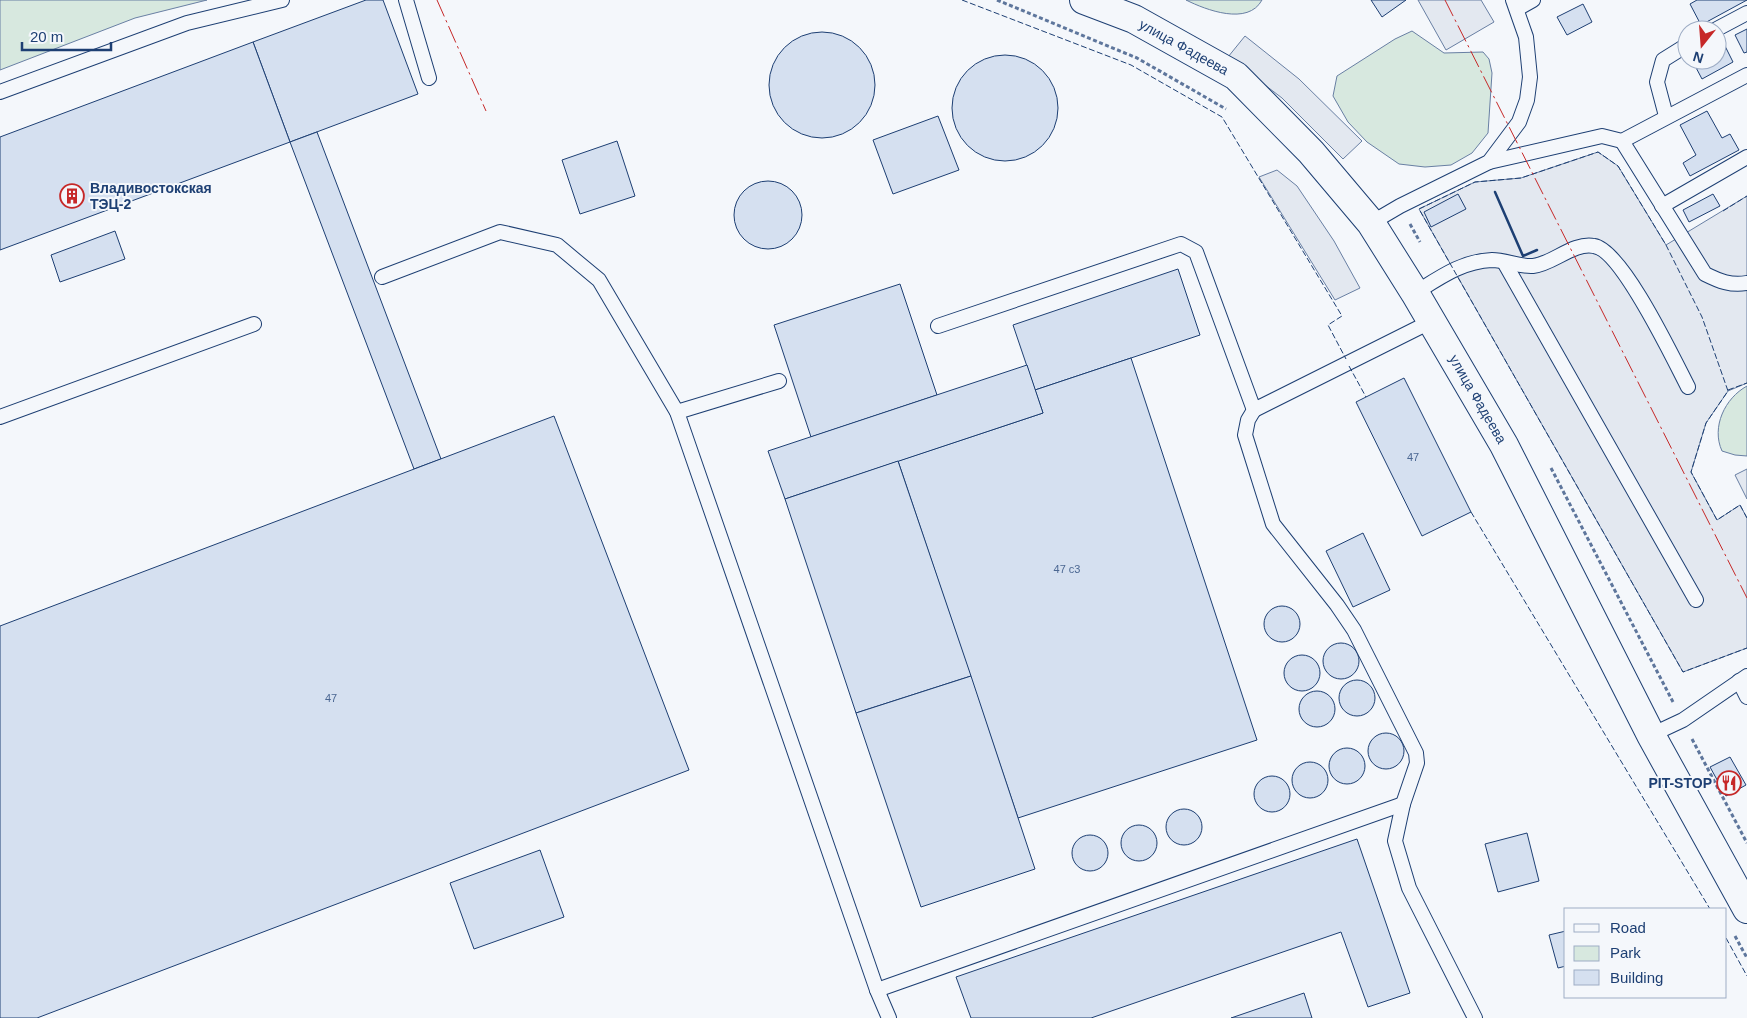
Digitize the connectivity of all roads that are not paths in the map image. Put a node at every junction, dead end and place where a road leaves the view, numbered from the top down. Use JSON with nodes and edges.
{"nodes":[{"id":1,"x":282,"y":0,"type":"edge"},
{"id":2,"x":406,"y":0,"type":"edge"},
{"id":3,"x":1084,"y":0,"type":"edge"},
{"id":4,"x":1533,"y":0,"type":"edge"},
{"id":5,"x":1515,"y":4,"type":"edge"},
{"id":6,"x":1747,"y":13,"type":"edge"},
{"id":7,"x":1727,"y":24,"type":"edge"},
{"id":8,"x":1677,"y":51,"type":"edge"},
{"id":9,"x":1747,"y":75,"type":"edge"},
{"id":10,"x":429,"y":78,"type":"dead end"},
{"id":11,"x":0,"y":92,"type":"edge"},
{"id":12,"x":1666,"y":116,"type":"junction"},
{"id":13,"x":1622,"y":141,"type":"junction"},
{"id":14,"x":1747,"y":157,"type":"edge"},
{"id":15,"x":1489,"y":162,"type":"junction"},
{"id":16,"x":1662,"y":206,"type":"junction"},
{"id":17,"x":1371,"y":223,"type":"junction"},
{"id":18,"x":1504,"y":262,"type":"junction"},
{"id":19,"x":382,"y":277,"type":"dead end"},
{"id":20,"x":1747,"y":283,"type":"edge"},
{"id":21,"x":1416,"y":293,"type":"junction"},
{"id":22,"x":1432,"y":321,"type":"junction"},
{"id":23,"x":254,"y":324,"type":"dead end"},
{"id":24,"x":938,"y":326,"type":"dead end"},
{"id":25,"x":779,"y":380,"type":"dead end"},
{"id":26,"x":1688,"y":387,"type":"dead end"},
{"id":27,"x":1254,"y":410,"type":"junction"},
{"id":28,"x":677,"y":412,"type":"junction"},
{"id":29,"x":0,"y":418,"type":"edge"},
{"id":30,"x":1696,"y":600,"type":"dead end"},
{"id":31,"x":1743,"y":678,"type":"edge"},
{"id":32,"x":1747,"y":697,"type":"edge"},
{"id":33,"x":1651,"y":735,"type":"junction"},
{"id":34,"x":1403,"y":804,"type":"junction"},
{"id":35,"x":1747,"y":909,"type":"edge"},
{"id":36,"x":877,"y":990,"type":"junction"},
{"id":37,"x":889,"y":1018,"type":"edge"},
{"id":38,"x":1475,"y":1018,"type":"edge"}],
"edges":[{"from":1,"to":11,"type":"lane"},
{"from":2,"to":10,"type":"lane"},
{"from":3,"to":17,"type":"main road","name":"улица Фадеева"},
{"from":4,"to":5,"type":"lane"},
{"from":5,"to":15,"type":"lane"},
{"from":6,"to":7,"type":"lane"},
{"from":8,"to":12,"type":"lane"},
{"from":9,"to":12,"type":"lane"},
{"from":12,"to":13,"type":"lane"},
{"from":13,"to":15,"type":"lane"},
{"from":13,"to":16,"type":"lane"},
{"from":14,"to":16,"type":"lane"},
{"from":15,"to":17,"type":"lane"},
{"from":16,"to":20,"type":"lane"},
{"from":17,"to":21,"type":"main road","name":"улица Фадеева"},
{"from":18,"to":21,"type":"lane"},
{"from":18,"to":26,"type":"lane"},
{"from":18,"to":30,"type":"lane"},
{"from":19,"to":28,"type":"lane"},
{"from":21,"to":22,"type":"main road","name":"улица Фадеева"},
{"from":22,"to":27,"type":"lane"},
{"from":22,"to":33,"type":"main road","name":"улица Фадеева"},
{"from":23,"to":29,"type":"lane"},
{"from":24,"to":27,"type":"lane"},
{"from":25,"to":28,"type":"lane"},
{"from":27,"to":34,"type":"lane"},
{"from":28,"to":36,"type":"lane"},
{"from":31,"to":32,"type":"lane"},
{"from":31,"to":33,"type":"lane"},
{"from":33,"to":35,"type":"main road","name":"улица Фадеева"},
{"from":34,"to":36,"type":"lane"},
{"from":34,"to":38,"type":"lane"},
{"from":36,"to":37,"type":"lane"}]}
